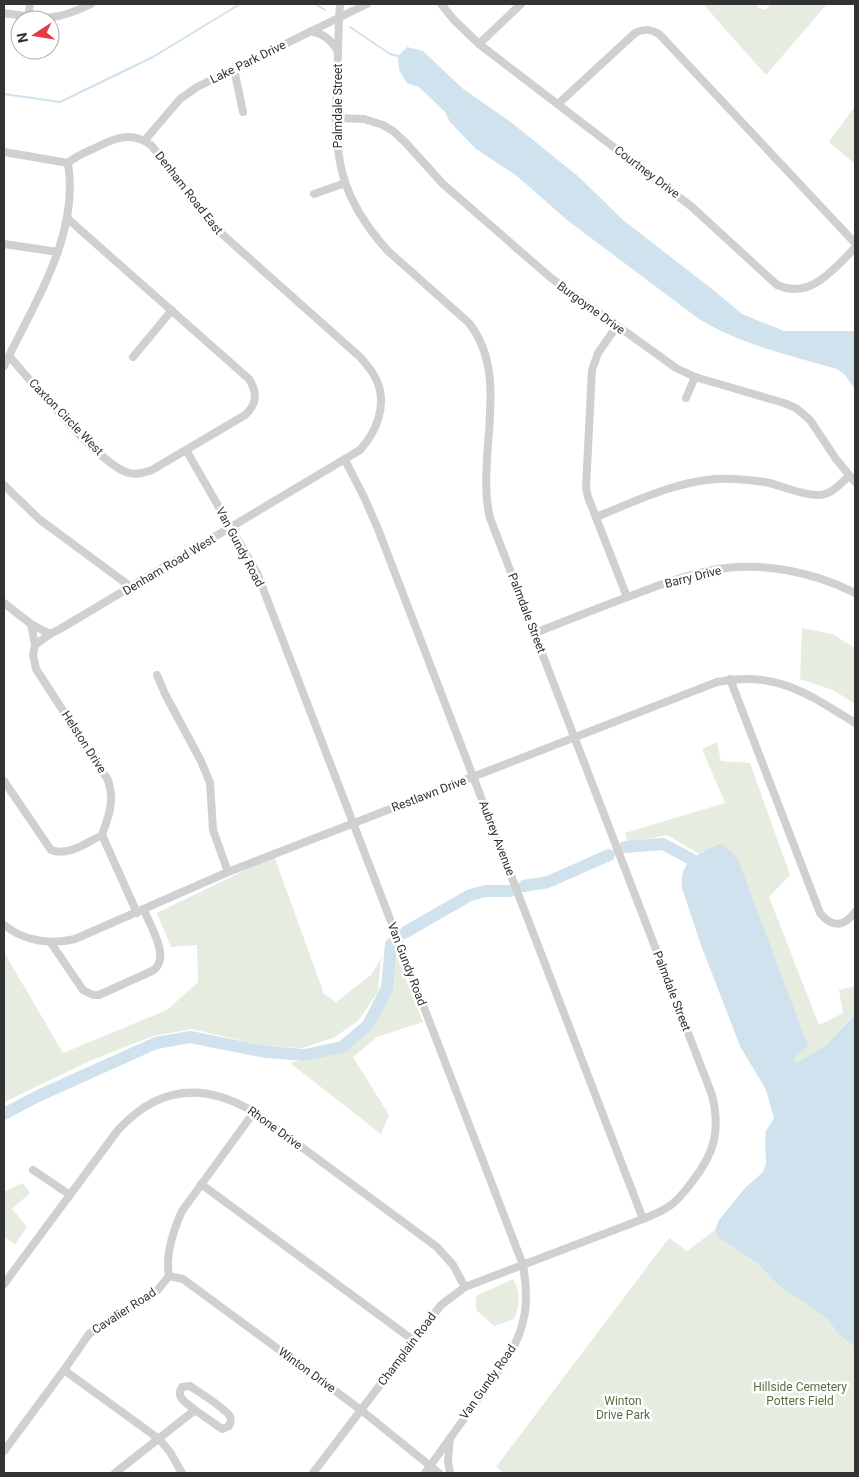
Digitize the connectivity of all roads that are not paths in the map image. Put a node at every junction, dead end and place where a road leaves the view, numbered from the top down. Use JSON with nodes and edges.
{"nodes":[{"id":1,"x":91,"y":4,"type":"edge"},
{"id":2,"x":340,"y":4,"type":"edge"},
{"id":3,"x":367,"y":4,"type":"edge"},
{"id":4,"x":441,"y":4,"type":"edge"},
{"id":5,"x":521,"y":4,"type":"edge"},
{"id":6,"x":60,"y":17,"type":"edge"},
{"id":7,"x":339,"y":17,"type":"junction"},
{"id":8,"x":311,"y":31,"type":"junction"},
{"id":9,"x":478,"y":44,"type":"junction"},
{"id":10,"x":338,"y":51,"type":"junction"},
{"id":11,"x":234,"y":69,"type":"junction"},
{"id":12,"x":558,"y":104,"type":"junction"},
{"id":13,"x":243,"y":112,"type":"dead end"},
{"id":14,"x":336,"y":118,"type":"junction"},
{"id":15,"x":145,"y":140,"type":"junction"},
{"id":16,"x":4,"y":152,"type":"edge"},
{"id":17,"x":68,"y":163,"type":"junction"},
{"id":18,"x":345,"y":183,"type":"junction"},
{"id":19,"x":314,"y":194,"type":"dead end"},
{"id":20,"x":68,"y":219,"type":"junction"},
{"id":21,"x":855,"y":243,"type":"edge"},
{"id":22,"x":4,"y":244,"type":"edge"},
{"id":23,"x":855,"y":248,"type":"edge"},
{"id":24,"x":58,"y":252,"type":"junction"},
{"id":25,"x":172,"y":310,"type":"junction"},
{"id":26,"x":617,"y":326,"type":"junction"},
{"id":27,"x":9,"y":356,"type":"junction"},
{"id":28,"x":134,"y":357,"type":"dead end"},
{"id":29,"x":4,"y":366,"type":"edge"},
{"id":30,"x":695,"y":377,"type":"junction"},
{"id":31,"x":686,"y":398,"type":"dead end"},
{"id":32,"x":378,"y":421,"type":"joint"},
{"id":33,"x":186,"y":450,"type":"junction"},
{"id":34,"x":345,"y":460,"type":"junction"},
{"id":35,"x":852,"y":479,"type":"edge"},
{"id":36,"x":4,"y":485,"type":"edge"},
{"id":37,"x":596,"y":517,"type":"junction"},
{"id":38,"x":231,"y":527,"type":"junction"},
{"id":39,"x":131,"y":587,"type":"junction"},
{"id":40,"x":855,"y":593,"type":"edge"},
{"id":41,"x":627,"y":597,"type":"junction"},
{"id":42,"x":4,"y":603,"type":"edge"},
{"id":43,"x":31,"y":624,"type":"junction"},
{"id":44,"x":535,"y":633,"type":"junction"},
{"id":45,"x":50,"y":634,"type":"junction"},
{"id":46,"x":35,"y":645,"type":"junction"},
{"id":47,"x":157,"y":675,"type":"dead end"},
{"id":48,"x":730,"y":679,"type":"junction"},
{"id":49,"x":855,"y":723,"type":"edge"},
{"id":50,"x":574,"y":737,"type":"junction"},
{"id":51,"x":473,"y":777,"type":"junction"},
{"id":52,"x":4,"y":781,"type":"edge"},
{"id":53,"x":353,"y":823,"type":"junction"},
{"id":54,"x":102,"y":835,"type":"junction"},
{"id":55,"x":228,"y":872,"type":"junction"},
{"id":56,"x":140,"y":911,"type":"junction"},
{"id":57,"x":855,"y":912,"type":"edge"},
{"id":58,"x":4,"y":925,"type":"edge"},
{"id":59,"x":51,"y":943,"type":"junction"},
{"id":60,"x":254,"y":1112,"type":"junction"},
{"id":61,"x":33,"y":1170,"type":"dead end"},
{"id":62,"x":201,"y":1184,"type":"junction"},
{"id":63,"x":70,"y":1195,"type":"junction"},
{"id":64,"x":643,"y":1219,"type":"junction"},
{"id":65,"x":523,"y":1265,"type":"junction"},
{"id":66,"x":169,"y":1276,"type":"junction"},
{"id":67,"x":4,"y":1284,"type":"edge"},
{"id":68,"x":465,"y":1287,"type":"junction"},
{"id":69,"x":413,"y":1340,"type":"junction"},
{"id":70,"x":64,"y":1370,"type":"junction"},
{"id":71,"x":194,"y":1410,"type":"junction"},
{"id":72,"x":361,"y":1410,"type":"junction"},
{"id":73,"x":450,"y":1436,"type":"junction"},
{"id":74,"x":159,"y":1439,"type":"junction"},
{"id":75,"x":4,"y":1452,"type":"edge"},
{"id":76,"x":430,"y":1464,"type":"junction"},
{"id":77,"x":115,"y":1473,"type":"edge"},
{"id":78,"x":182,"y":1473,"type":"edge"},
{"id":79,"x":313,"y":1473,"type":"edge"},
{"id":80,"x":425,"y":1473,"type":"edge"},
{"id":81,"x":440,"y":1473,"type":"edge"},
{"id":82,"x":450,"y":1473,"type":"edge"}],
"edges":[{"from":1,"to":6,"type":"street"},
{"from":2,"to":7,"type":"street","name":"Palmdale Street"},
{"from":3,"to":7,"type":"street","name":"Lake Park Drive"},
{"from":4,"to":9,"type":"street","name":"Courtney Drive"},
{"from":5,"to":9,"type":"street"},
{"from":7,"to":8,"type":"street","name":"Lake Park Drive"},
{"from":7,"to":10,"type":"street","name":"Palmdale Street"},
{"from":8,"to":10,"type":"street"},
{"from":8,"to":11,"type":"street","name":"Lake Park Drive"},
{"from":9,"to":12,"type":"street","name":"Courtney Drive"},
{"from":10,"to":14,"type":"street","name":"Palmdale Street"},
{"from":11,"to":13,"type":"street"},
{"from":11,"to":15,"type":"street","name":"Lake Park Drive"},
{"from":12,"to":21,"type":"street"},
{"from":12,"to":23,"type":"street","name":"Courtney Drive"},
{"from":14,"to":18,"type":"street","name":"Palmdale Street"},
{"from":14,"to":26,"type":"street","name":"Burgoyne Drive"},
{"from":15,"to":17,"type":"street","name":"Denham Road East"},
{"from":15,"to":32,"type":"street","name":"Denham Road East"},
{"from":16,"to":17,"type":"street"},
{"from":17,"to":20,"type":"street"},
{"from":18,"to":19,"type":"street"},
{"from":18,"to":44,"type":"street","name":"Palmdale Street"},
{"from":20,"to":24,"type":"street"},
{"from":20,"to":25,"type":"street"},
{"from":22,"to":24,"type":"street"},
{"from":24,"to":27,"type":"street"},
{"from":25,"to":28,"type":"street"},
{"from":25,"to":33,"type":"street","name":"Caxton Circle West"},
{"from":26,"to":30,"type":"street","name":"Burgoyne Drive"},
{"from":26,"to":37,"type":"street"},
{"from":27,"to":29,"type":"street"},
{"from":27,"to":33,"type":"street","name":"Caxton Circle West"},
{"from":30,"to":31,"type":"street"},
{"from":30,"to":35,"type":"street","name":"Burgoyne Drive"},
{"from":32,"to":34,"type":"street","name":"Denham Road West"},
{"from":33,"to":38,"type":"street","name":"Van Gundy Road"},
{"from":34,"to":38,"type":"street","name":"Denham Road West"},
{"from":34,"to":51,"type":"street","name":"Aubrey Avenue"},
{"from":35,"to":37,"type":"street"},
{"from":36,"to":39,"type":"street"},
{"from":37,"to":41,"type":"street"},
{"from":38,"to":39,"type":"street","name":"Denham Road West"},
{"from":38,"to":53,"type":"street","name":"Van Gundy Road"},
{"from":39,"to":45,"type":"street","name":"Denham Road West"},
{"from":40,"to":41,"type":"street","name":"Barry Drive"},
{"from":41,"to":44,"type":"street","name":"Barry Drive"},
{"from":42,"to":43,"type":"street"},
{"from":43,"to":45,"type":"street"},
{"from":43,"to":46,"type":"street","name":"Helston Drive"},
{"from":44,"to":50,"type":"street","name":"Palmdale Street"},
{"from":45,"to":46,"type":"street"},
{"from":46,"to":54,"type":"street","name":"Helston Drive"},
{"from":47,"to":55,"type":"street"},
{"from":48,"to":49,"type":"street","name":"Restlawn Drive"},
{"from":48,"to":50,"type":"street","name":"Restlawn Drive"},
{"from":48,"to":57,"type":"street"},
{"from":50,"to":51,"type":"street","name":"Restlawn Drive"},
{"from":50,"to":64,"type":"street","name":"Palmdale Street"},
{"from":51,"to":53,"type":"street","name":"Restlawn Drive"},
{"from":51,"to":64,"type":"street","name":"Aubrey Avenue"},
{"from":52,"to":54,"type":"street"},
{"from":53,"to":55,"type":"street","name":"Restlawn Drive"},
{"from":53,"to":65,"type":"street","name":"Van Gundy Road"},
{"from":54,"to":56,"type":"street"},
{"from":55,"to":56,"type":"street","name":"Restlawn Drive"},
{"from":56,"to":59,"type":"street","name":"Restlawn Drive"},
{"from":56,"to":59,"type":"street"},
{"from":58,"to":59,"type":"street","name":"Restlawn Drive"},
{"from":60,"to":62,"type":"street"},
{"from":60,"to":63,"type":"street","name":"Rhone Drive"},
{"from":60,"to":68,"type":"street","name":"Rhone Drive"},
{"from":61,"to":63,"type":"street"},
{"from":62,"to":66,"type":"street"},
{"from":62,"to":69,"type":"street"},
{"from":63,"to":67,"type":"street","name":"Rhone Drive"},
{"from":64,"to":65,"type":"street","name":"Champlain Road"},
{"from":65,"to":68,"type":"street","name":"Champlain Road"},
{"from":65,"to":73,"type":"street","name":"Van Gundy Road"},
{"from":66,"to":70,"type":"street","name":"Cavalier Road"},
{"from":66,"to":72,"type":"street","name":"Winton Drive"},
{"from":68,"to":69,"type":"street","name":"Champlain Road"},
{"from":69,"to":72,"type":"street","name":"Champlain Road"},
{"from":70,"to":74,"type":"street"},
{"from":70,"to":75,"type":"street","name":"Cavalier Road"},
{"from":71,"to":71,"type":"street"},
{"from":71,"to":74,"type":"street"},
{"from":72,"to":76,"type":"street","name":"Winton Drive"},
{"from":72,"to":79,"type":"street","name":"Champlain Road"},
{"from":73,"to":76,"type":"street","name":"Van Gundy Road"},
{"from":73,"to":82,"type":"street"},
{"from":74,"to":77,"type":"street"},
{"from":74,"to":78,"type":"street"},
{"from":76,"to":80,"type":"street","name":"Van Gundy Road"},
{"from":76,"to":81,"type":"street","name":"Winton Drive"}]}
